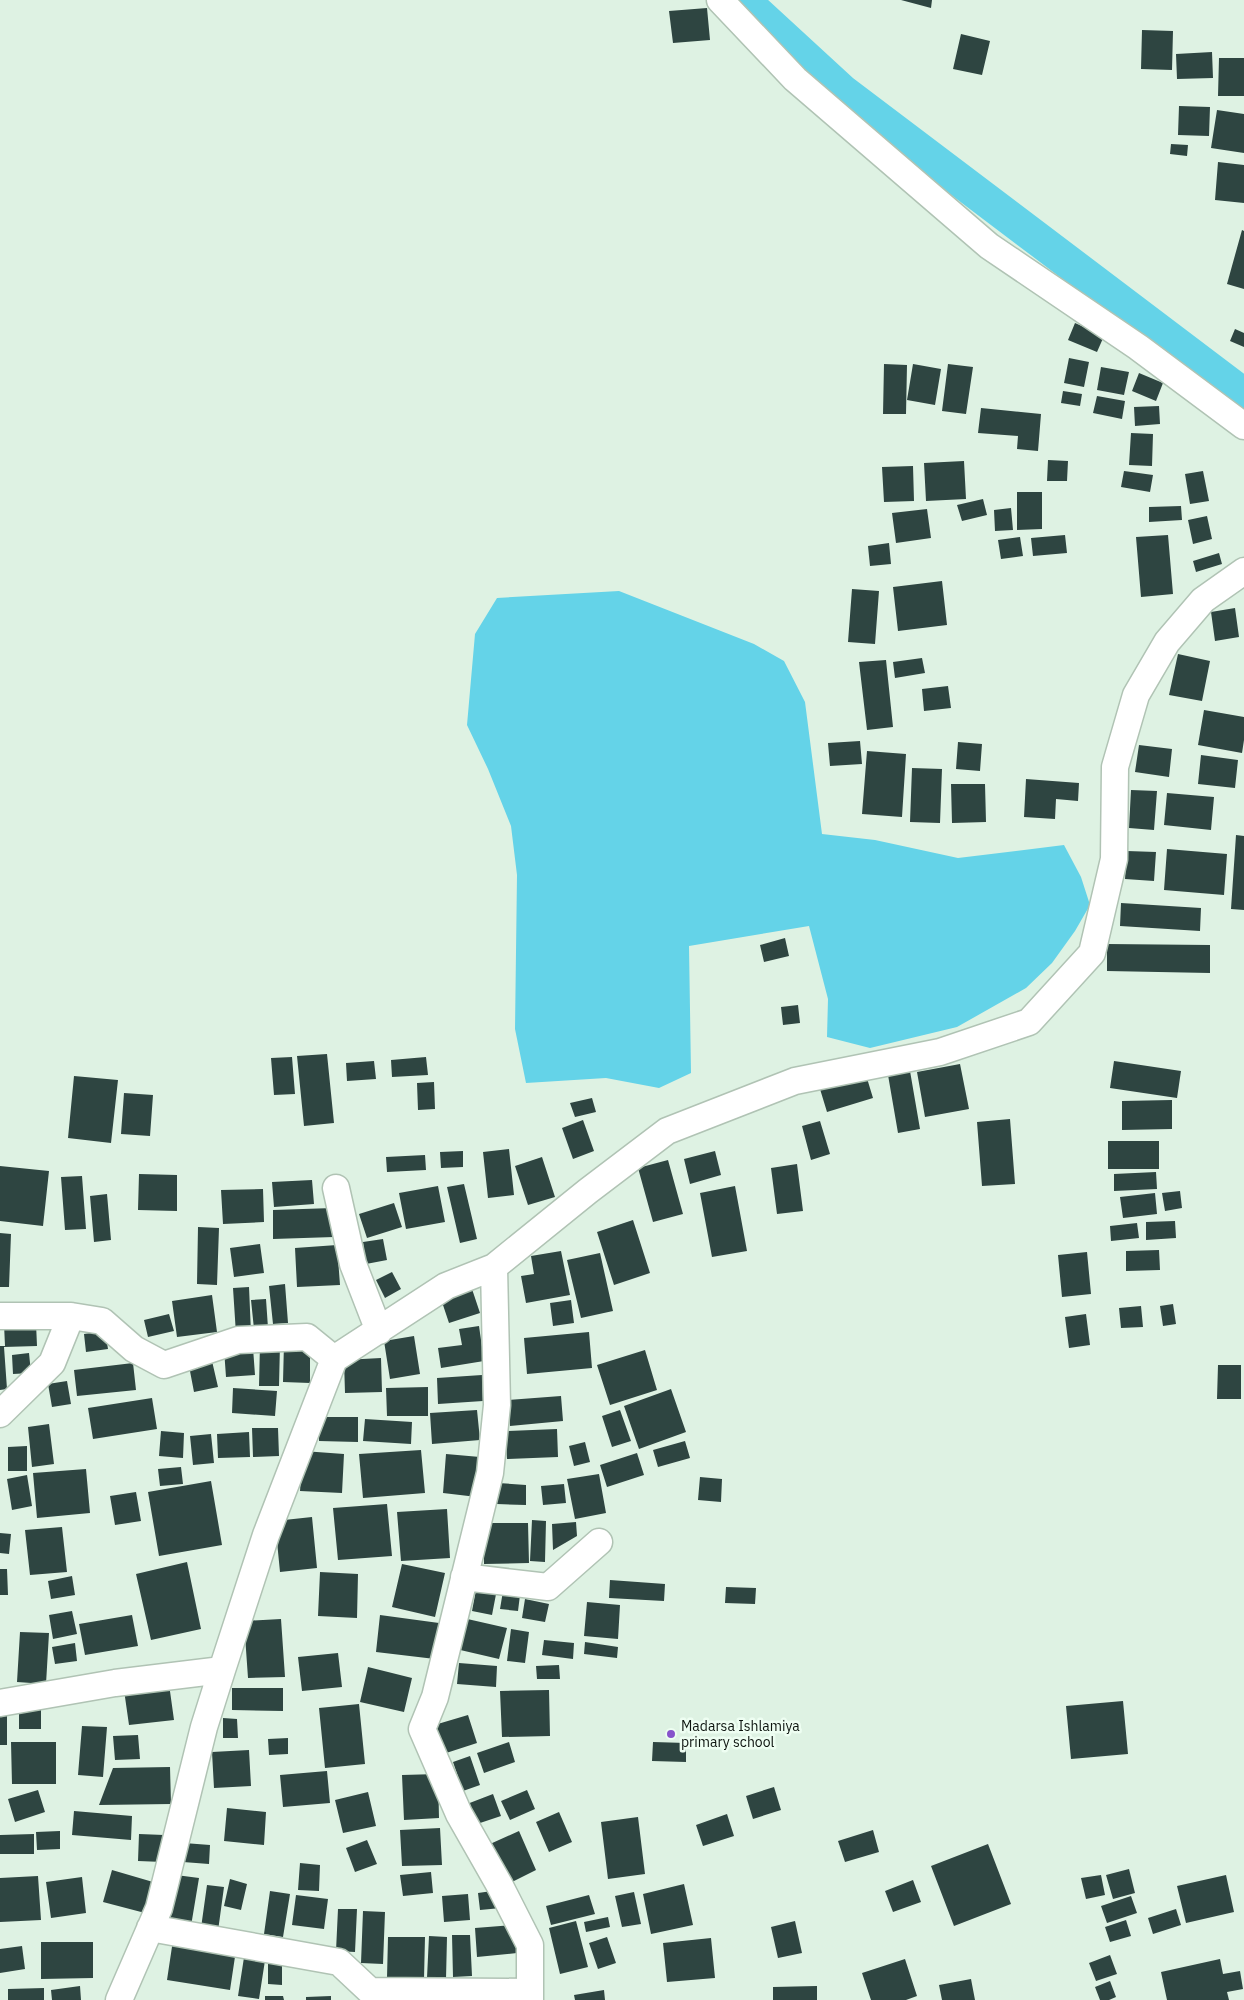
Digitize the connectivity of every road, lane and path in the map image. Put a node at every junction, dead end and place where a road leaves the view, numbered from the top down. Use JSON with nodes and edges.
{"nodes":[{"id":1,"x":720,"y":0,"type":"edge"},
{"id":2,"x":1244,"y":426,"type":"edge"},
{"id":3,"x":1244,"y":571,"type":"edge"},
{"id":4,"x":336,"y":1188,"type":"dead end"},
{"id":5,"x":494,"y":1267,"type":"junction"},
{"id":6,"x":0,"y":1316,"type":"edge"},
{"id":7,"x":71,"y":1316,"type":"junction"},
{"id":8,"x":379,"y":1331,"type":"junction"},
{"id":9,"x":334,"y":1359,"type":"junction"},
{"id":10,"x":0,"y":1414,"type":"edge"},
{"id":11,"x":599,"y":1542,"type":"dead end"},
{"id":12,"x":464,"y":1577,"type":"junction"},
{"id":13,"x":222,"y":1670,"type":"junction"},
{"id":14,"x":0,"y":1703,"type":"edge"},
{"id":15,"x":150,"y":1928,"type":"junction"},
{"id":16,"x":529,"y":1996,"type":"edge"},
{"id":17,"x":119,"y":2000,"type":"edge"}],
"edges":[{"from":1,"to":2,"type":"street"},
{"from":3,"to":5,"type":"street"},
{"from":4,"to":8,"type":"street"},
{"from":5,"to":8,"type":"street"},
{"from":5,"to":12,"type":"street"},
{"from":6,"to":7,"type":"street"},
{"from":7,"to":9,"type":"street"},
{"from":7,"to":10,"type":"street"},
{"from":8,"to":9,"type":"street"},
{"from":9,"to":13,"type":"street"},
{"from":11,"to":12,"type":"street"},
{"from":12,"to":16,"type":"street"},
{"from":13,"to":14,"type":"street"},
{"from":13,"to":15,"type":"street"},
{"from":15,"to":16,"type":"street"},
{"from":15,"to":17,"type":"street"}]}
